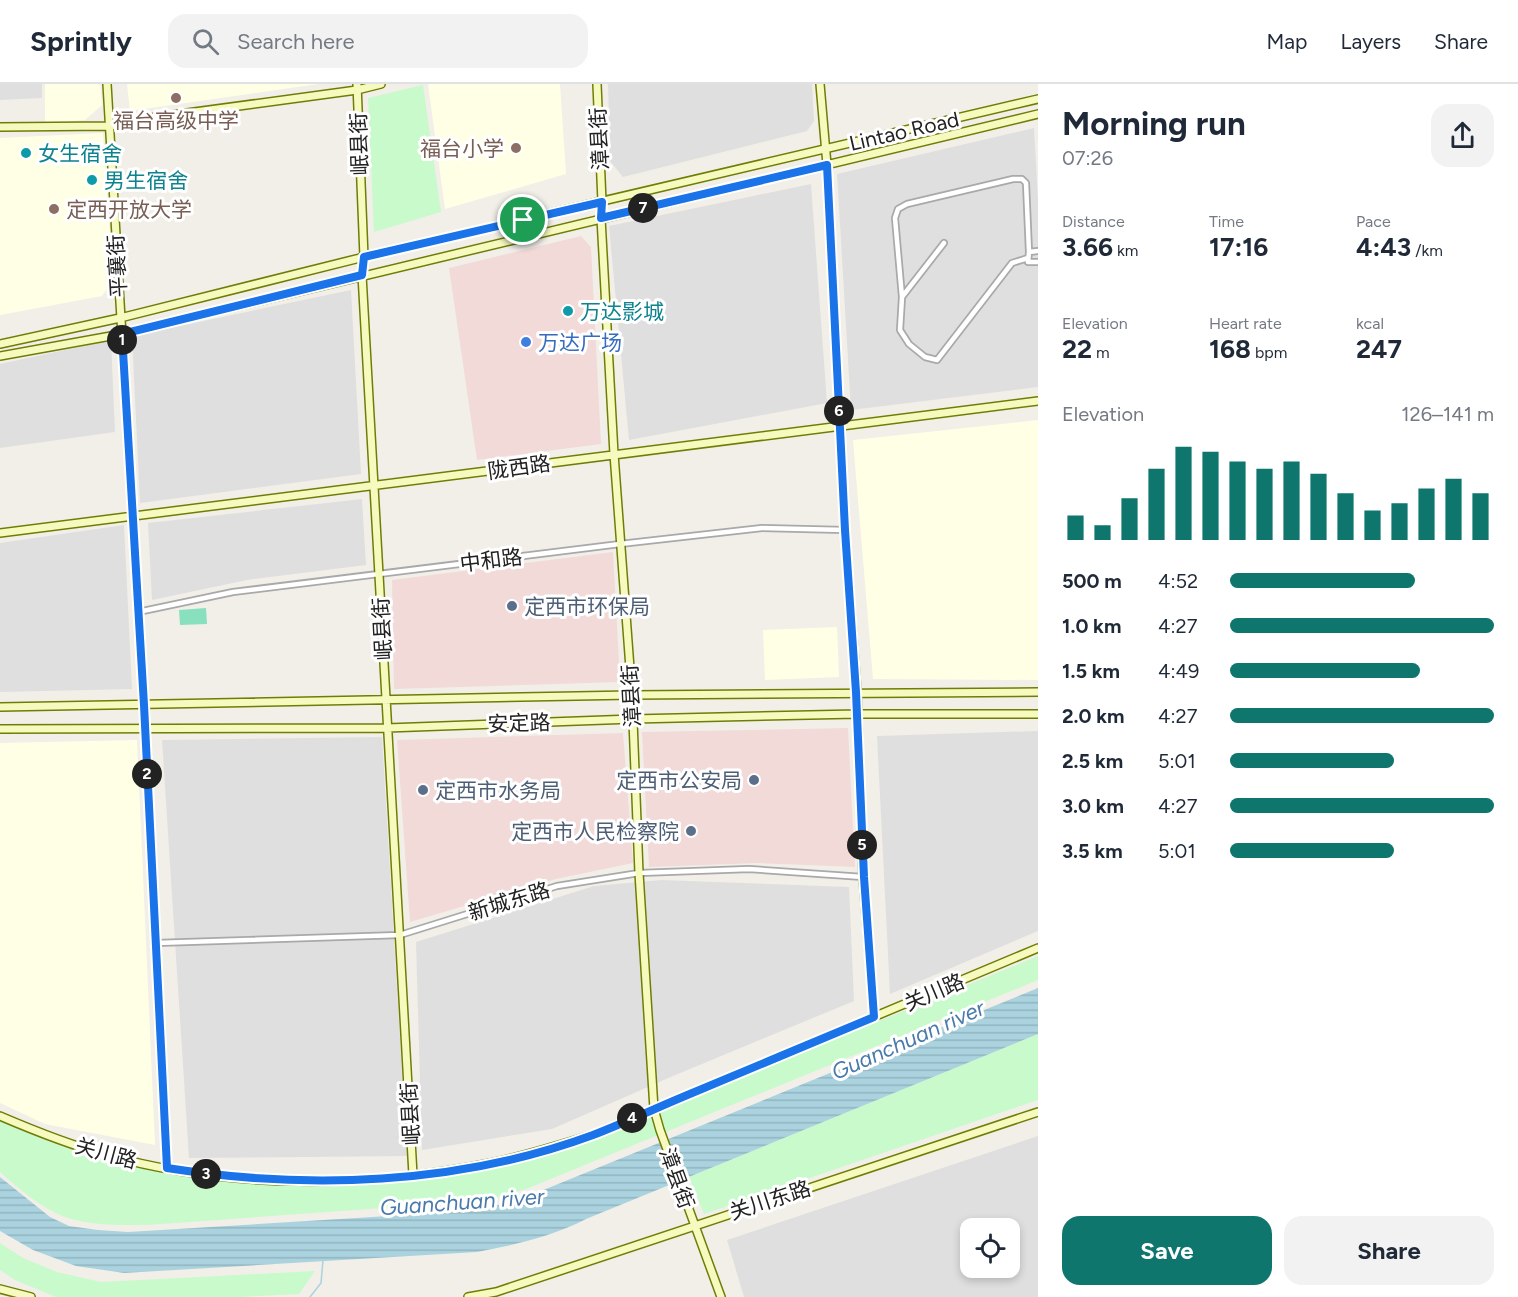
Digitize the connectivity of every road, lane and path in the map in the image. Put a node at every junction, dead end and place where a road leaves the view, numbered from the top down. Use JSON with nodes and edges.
{"nodes":[{"id":1,"x":107,"y":84,"type":"edge"},
{"id":2,"x":381,"y":84,"type":"edge"},
{"id":3,"x":597,"y":84,"type":"edge"},
{"id":4,"x":820,"y":84,"type":"edge"},
{"id":5,"x":357,"y":87,"type":"edge"},
{"id":6,"x":1038,"y":99,"type":"edge"},
{"id":7,"x":1038,"y":114,"type":"edge"},
{"id":8,"x":110,"y":126,"type":"junction"},
{"id":9,"x":0,"y":127,"type":"edge"},
{"id":10,"x":825,"y":150,"type":"junction"},
{"id":11,"x":827,"y":165,"type":"junction"},
{"id":12,"x":602,"y":202,"type":"junction"},
{"id":13,"x":601,"y":218,"type":"junction"},
{"id":14,"x":944,"y":243,"type":"dead end"},
{"id":15,"x":1038,"y":251,"type":"edge"},
{"id":16,"x":1029,"y":255,"type":"junction"},
{"id":17,"x":364,"y":257,"type":"junction"},
{"id":18,"x":1038,"y":262,"type":"edge"},
{"id":19,"x":362,"y":275,"type":"junction"},
{"id":20,"x":902,"y":297,"type":"junction"},
{"id":21,"x":120,"y":318,"type":"junction"},
{"id":22,"x":122,"y":334,"type":"junction"},
{"id":23,"x":0,"y":344,"type":"edge"},
{"id":24,"x":0,"y":356,"type":"edge"},
{"id":25,"x":1038,"y":401,"type":"edge"},
{"id":26,"x":840,"y":425,"type":"junction"},
{"id":27,"x":614,"y":454,"type":"junction"},
{"id":28,"x":374,"y":487,"type":"junction"},
{"id":29,"x":131,"y":517,"type":"junction"},
{"id":30,"x":845,"y":530,"type":"junction"},
{"id":31,"x":0,"y":533,"type":"edge"},
{"id":32,"x":620,"y":544,"type":"junction"},
{"id":33,"x":380,"y":573,"type":"junction"},
{"id":34,"x":138,"y":612,"type":"junction"},
{"id":35,"x":856,"y":692,"type":"junction"},
{"id":36,"x":1038,"y":692,"type":"edge"},
{"id":37,"x":632,"y":695,"type":"junction"},
{"id":38,"x":386,"y":700,"type":"junction"},
{"id":39,"x":144,"y":705,"type":"junction"},
{"id":40,"x":0,"y":707,"type":"edge"},
{"id":41,"x":857,"y":714,"type":"junction"},
{"id":42,"x":1038,"y":714,"type":"edge"},
{"id":43,"x":633,"y":719,"type":"junction"},
{"id":44,"x":144,"y":727,"type":"junction"},
{"id":45,"x":387,"y":728,"type":"junction"},
{"id":46,"x":0,"y":729,"type":"edge"},
{"id":47,"x":639,"y":873,"type":"junction"},
{"id":48,"x":864,"y":877,"type":"junction"},
{"id":49,"x":400,"y":935,"type":"junction"},
{"id":50,"x":156,"y":943,"type":"junction"},
{"id":51,"x":1038,"y":948,"type":"edge"},
{"id":52,"x":874,"y":1017,"type":"junction"},
{"id":53,"x":654,"y":1109,"type":"junction"},
{"id":54,"x":1038,"y":1112,"type":"edge"},
{"id":55,"x":0,"y":1116,"type":"edge"},
{"id":56,"x":167,"y":1168,"type":"junction"},
{"id":57,"x":413,"y":1175,"type":"junction"},
{"id":58,"x":694,"y":1225,"type":"junction"},
{"id":59,"x":0,"y":1290,"type":"edge"},
{"id":60,"x":31,"y":1297,"type":"edge"},
{"id":61,"x":468,"y":1297,"type":"edge"},
{"id":62,"x":721,"y":1297,"type":"edge"}],
"edges":[{"from":1,"to":8,"type":"street","name":"平襄街"},
{"from":2,"to":5,"type":"street"},
{"from":3,"to":12,"type":"street","name":"漳县街"},
{"from":4,"to":10,"type":"street"},
{"from":5,"to":8,"type":"street"},
{"from":5,"to":17,"type":"street","name":"岷县街"},
{"from":6,"to":10,"type":"street","name":"Lintao Road"},
{"from":7,"to":11,"type":"street","name":"Lintao Road"},
{"from":8,"to":9,"type":"street"},
{"from":8,"to":21,"type":"street","name":"平襄街"},
{"from":10,"to":11,"type":"street"},
{"from":10,"to":12,"type":"street","name":"Lintao Road"},
{"from":11,"to":13,"type":"street","name":"Lintao Road"},
{"from":11,"to":26,"type":"street"},
{"from":12,"to":13,"type":"street","name":"漳县街"},
{"from":12,"to":17,"type":"street","name":"Lintao Road"},
{"from":13,"to":19,"type":"street","name":"Lintao Road"},
{"from":13,"to":27,"type":"street","name":"漳县街"},
{"from":14,"to":20,"type":"street"},
{"from":15,"to":16,"type":"street"},
{"from":16,"to":18,"type":"street"},
{"from":16,"to":20,"type":"street"},
{"from":16,"to":20,"type":"street"},
{"from":17,"to":19,"type":"street","name":"岷县街"},
{"from":17,"to":21,"type":"street","name":"Lintao Road"},
{"from":19,"to":22,"type":"street","name":"Lintao Road"},
{"from":19,"to":28,"type":"street","name":"岷县街"},
{"from":21,"to":22,"type":"street","name":"平襄街"},
{"from":21,"to":23,"type":"street","name":"Lintao Road"},
{"from":22,"to":24,"type":"street","name":"Lintao Road"},
{"from":22,"to":29,"type":"street","name":"平襄街"},
{"from":25,"to":26,"type":"street","name":"陇西路"},
{"from":26,"to":27,"type":"street","name":"陇西路"},
{"from":26,"to":30,"type":"street"},
{"from":27,"to":28,"type":"street","name":"陇西路"},
{"from":27,"to":32,"type":"street","name":"漳县街"},
{"from":28,"to":29,"type":"street","name":"陇西路"},
{"from":28,"to":33,"type":"street","name":"岷县街"},
{"from":29,"to":31,"type":"street","name":"陇西路"},
{"from":29,"to":34,"type":"street","name":"平襄街"},
{"from":30,"to":32,"type":"street","name":"中和路"},
{"from":30,"to":35,"type":"street"},
{"from":32,"to":33,"type":"street","name":"中和路"},
{"from":32,"to":37,"type":"street","name":"漳县街"},
{"from":33,"to":34,"type":"street","name":"中和路"},
{"from":33,"to":38,"type":"street","name":"岷县街"},
{"from":34,"to":39,"type":"street","name":"平襄街"},
{"from":35,"to":36,"type":"street","name":"安定路"},
{"from":35,"to":37,"type":"street","name":"安定路"},
{"from":35,"to":41,"type":"street"},
{"from":37,"to":38,"type":"street","name":"安定路"},
{"from":37,"to":43,"type":"street","name":"漳县街"},
{"from":38,"to":39,"type":"street","name":"安定路"},
{"from":38,"to":45,"type":"street","name":"岷县街"},
{"from":39,"to":40,"type":"street","name":"安定路"},
{"from":39,"to":44,"type":"street","name":"平襄街"},
{"from":41,"to":42,"type":"street","name":"安定路"},
{"from":41,"to":43,"type":"street","name":"安定路"},
{"from":41,"to":48,"type":"street"},
{"from":43,"to":45,"type":"street","name":"安定路"},
{"from":43,"to":47,"type":"street","name":"漳县街"},
{"from":44,"to":45,"type":"street","name":"安定路"},
{"from":44,"to":46,"type":"street","name":"安定路"},
{"from":44,"to":50,"type":"street","name":"平襄街"},
{"from":45,"to":49,"type":"street","name":"岷县街"},
{"from":47,"to":48,"type":"street","name":"新城东路"},
{"from":47,"to":49,"type":"street","name":"新城东路"},
{"from":47,"to":53,"type":"street","name":"漳县街"},
{"from":48,"to":52,"type":"street"},
{"from":49,"to":50,"type":"street","name":"新城东路"},
{"from":49,"to":57,"type":"street","name":"岷县街"},
{"from":50,"to":56,"type":"street","name":"平襄街"},
{"from":51,"to":52,"type":"street","name":"关川路"},
{"from":52,"to":53,"type":"street","name":"关川路"},
{"from":53,"to":57,"type":"street","name":"关川路"},
{"from":53,"to":58,"type":"street","name":"漳县街"},
{"from":54,"to":58,"type":"street","name":"关川东路"},
{"from":55,"to":56,"type":"street","name":"关川路"},
{"from":56,"to":57,"type":"street","name":"关川路"},
{"from":58,"to":61,"type":"street","name":"关川东路"},
{"from":58,"to":62,"type":"street","name":"漳县街"},
{"from":59,"to":60,"type":"street"}]}
